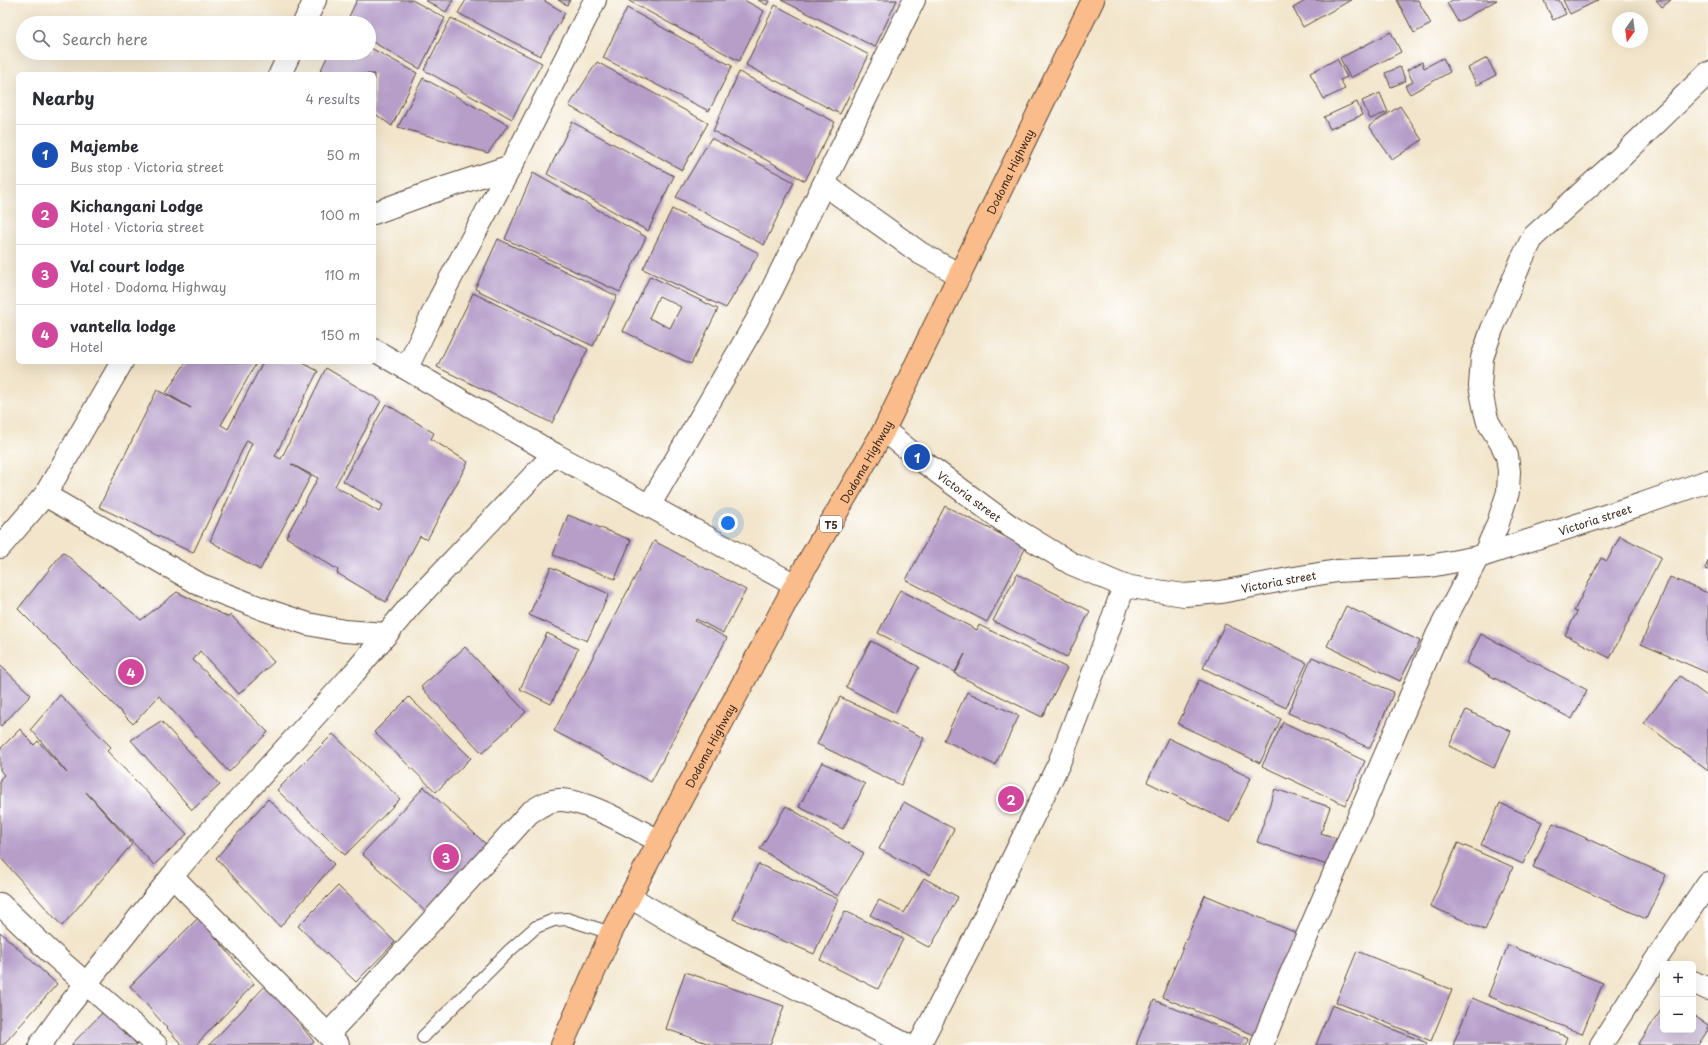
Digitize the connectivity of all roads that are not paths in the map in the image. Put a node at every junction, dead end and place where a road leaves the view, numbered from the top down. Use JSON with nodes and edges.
{"nodes":[{"id":1,"x":315,"y":0,"type":"edge"},
{"id":2,"x":596,"y":0,"type":"edge"},
{"id":3,"x":914,"y":0,"type":"edge"},
{"id":4,"x":1093,"y":0,"type":"edge"},
{"id":5,"x":307,"y":16,"type":"edge"},
{"id":6,"x":287,"y":60,"type":"edge"},
{"id":7,"x":281,"y":72,"type":"edge"},
{"id":8,"x":1708,"y":73,"type":"edge"},
{"id":9,"x":511,"y":166,"type":"junction"},
{"id":10,"x":824,"y":184,"type":"junction"},
{"id":11,"x":376,"y":212,"type":"edge"},
{"id":12,"x":960,"y":275,"type":"junction"},
{"id":13,"x":376,"y":351,"type":"edge"},
{"id":14,"x":121,"y":364,"type":"edge"},
{"id":15,"x":408,"y":368,"type":"junction"},
{"id":16,"x":884,"y":430,"type":"junction"},
{"id":17,"x":554,"y":454,"type":"junction"},
{"id":18,"x":1708,"y":481,"type":"edge"},
{"id":19,"x":45,"y":495,"type":"junction"},
{"id":20,"x":649,"y":506,"type":"junction"},
{"id":21,"x":0,"y":546,"type":"edge"},
{"id":22,"x":1481,"y":556,"type":"junction"},
{"id":23,"x":796,"y":585,"type":"junction"},
{"id":24,"x":1124,"y":586,"type":"junction"},
{"id":25,"x":387,"y":634,"type":"junction"},
{"id":26,"x":660,"y":840,"type":"junction"},
{"id":27,"x":172,"y":876,"type":"junction"},
{"id":28,"x":1708,"y":883,"type":"edge"},
{"id":29,"x":630,"y":897,"type":"junction"},
{"id":30,"x":0,"y":904,"type":"edge"},
{"id":31,"x":611,"y":933,"type":"junction"},
{"id":32,"x":1659,"y":964,"type":"edge"},
{"id":33,"x":87,"y":984,"type":"junction"},
{"id":34,"x":1696,"y":984,"type":"edge"},
{"id":35,"x":1708,"y":990,"type":"edge"},
{"id":36,"x":423,"y":1037,"type":"dead end"},
{"id":37,"x":333,"y":1039,"type":"edge"},
{"id":38,"x":40,"y":1045,"type":"edge"},
{"id":39,"x":156,"y":1045,"type":"edge"},
{"id":40,"x":562,"y":1045,"type":"edge"},
{"id":41,"x":907,"y":1045,"type":"edge"},
{"id":42,"x":919,"y":1045,"type":"edge"},
{"id":43,"x":1262,"y":1045,"type":"edge"},
{"id":44,"x":1600,"y":1045,"type":"edge"}],
"edges":[{"from":1,"to":5,"type":"street"},
{"from":2,"to":9,"type":"street"},
{"from":3,"to":10,"type":"street"},
{"from":4,"to":12,"type":"highway","name":"Dodoma Highway","number":"T5"},
{"from":6,"to":7,"type":"street"},
{"from":8,"to":22,"type":"street"},
{"from":9,"to":11,"type":"street"},
{"from":9,"to":15,"type":"street"},
{"from":10,"to":12,"type":"street"},
{"from":10,"to":20,"type":"street"},
{"from":12,"to":16,"type":"highway","name":"Dodoma Highway","number":"T5"},
{"from":13,"to":15,"type":"street"},
{"from":14,"to":19,"type":"street"},
{"from":15,"to":17,"type":"street"},
{"from":16,"to":23,"type":"highway","name":"Dodoma Highway","number":"T5"},
{"from":16,"to":24,"type":"street","name":"Victoria street"},
{"from":17,"to":20,"type":"street"},
{"from":17,"to":25,"type":"street"},
{"from":18,"to":22,"type":"street","name":"Victoria street"},
{"from":19,"to":21,"type":"street"},
{"from":19,"to":25,"type":"street"},
{"from":20,"to":23,"type":"street"},
{"from":22,"to":24,"type":"street","name":"Victoria street"},
{"from":22,"to":43,"type":"street"},
{"from":23,"to":26,"type":"highway","name":"Dodoma Highway","number":"T5"},
{"from":24,"to":42,"type":"street"},
{"from":25,"to":27,"type":"street"},
{"from":26,"to":29,"type":"highway","name":"Dodoma Highway","number":"T5"},
{"from":26,"to":37,"type":"street"},
{"from":27,"to":33,"type":"street"},
{"from":27,"to":37,"type":"street"},
{"from":28,"to":32,"type":"street"},
{"from":29,"to":31,"type":"highway","name":"Dodoma Highway","number":"T5"},
{"from":29,"to":41,"type":"street"},
{"from":30,"to":33,"type":"street"},
{"from":31,"to":36,"type":"lane"},
{"from":31,"to":40,"type":"highway","name":"Dodoma Highway","number":"T5"},
{"from":32,"to":44,"type":"street"},
{"from":33,"to":38,"type":"street"},
{"from":33,"to":39,"type":"street"},
{"from":34,"to":35,"type":"street"}]}
